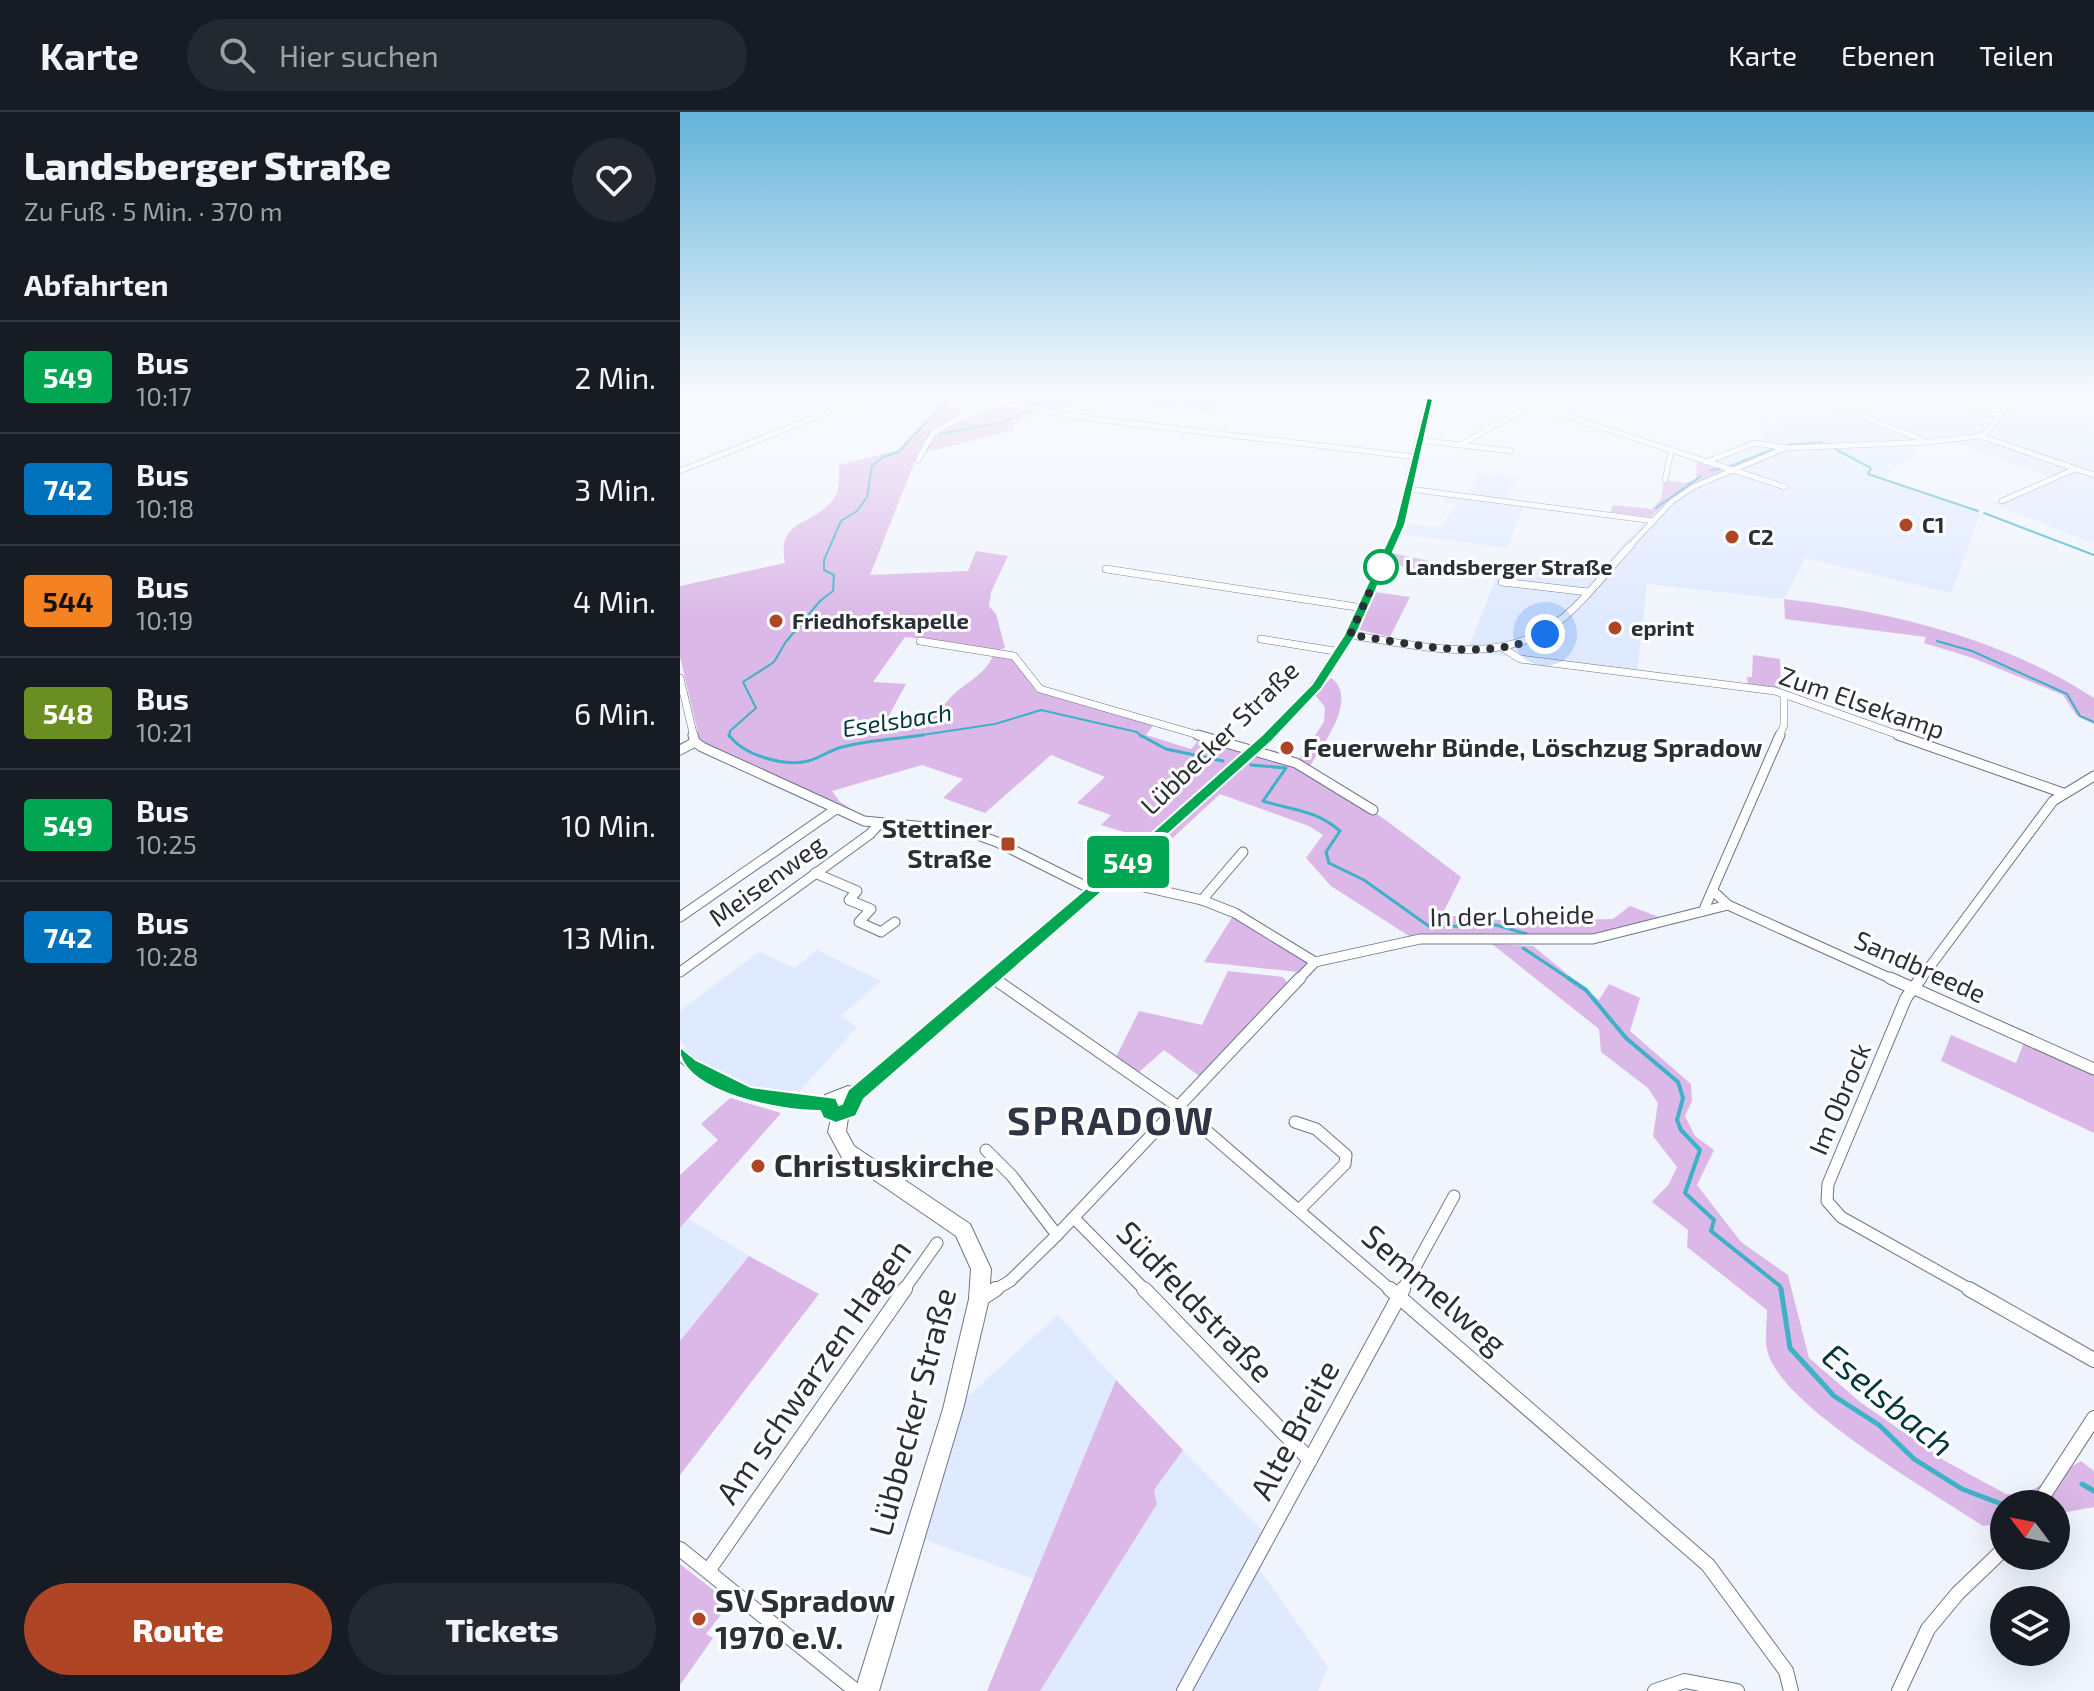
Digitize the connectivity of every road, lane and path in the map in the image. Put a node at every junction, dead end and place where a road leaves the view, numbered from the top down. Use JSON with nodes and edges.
{"nodes":[{"id":1,"x":1413,"y":473,"type":"edge"},
{"id":2,"x":1667,"y":473,"type":"edge"},
{"id":3,"x":1724,"y":473,"type":"edge"},
{"id":4,"x":1739,"y":473,"type":"edge"},
{"id":5,"x":2067,"y":473,"type":"edge"},
{"id":6,"x":1665,"y":480,"type":"dead end"},
{"id":7,"x":1785,"y":487,"type":"dead end"},
{"id":8,"x":1409,"y":489,"type":"junction"},
{"id":9,"x":2002,"y":501,"type":"dead end"},
{"id":10,"x":1654,"y":521,"type":"junction"},
{"id":11,"x":1106,"y":569,"type":"dead end"},
{"id":12,"x":1502,"y":582,"type":"dead end"},
{"id":13,"x":1588,"y":592,"type":"junction"},
{"id":14,"x":1363,"y":608,"type":"junction"},
{"id":15,"x":1350,"y":635,"type":"junction"},
{"id":16,"x":1261,"y":639,"type":"dead end"},
{"id":17,"x":920,"y":641,"type":"dead end"},
{"id":18,"x":1503,"y":648,"type":"junction"},
{"id":19,"x":1341,"y":652,"type":"junction"},
{"id":20,"x":680,"y":678,"type":"edge"},
{"id":21,"x":1784,"y":696,"type":"junction"},
{"id":22,"x":695,"y":742,"type":"junction"},
{"id":23,"x":680,"y":750,"type":"edge"},
{"id":24,"x":1254,"y":750,"type":"junction"},
{"id":25,"x":2094,"y":776,"type":"edge"},
{"id":26,"x":2063,"y":793,"type":"junction"},
{"id":27,"x":836,"y":809,"type":"junction"},
{"id":28,"x":1373,"y":810,"type":"dead end"},
{"id":29,"x":879,"y":824,"type":"junction"},
{"id":30,"x":1243,"y":852,"type":"dead end"},
{"id":31,"x":815,"y":873,"type":"junction"},
{"id":32,"x":1109,"y":879,"type":"junction"},
{"id":33,"x":1095,"y":891,"type":"junction"},
{"id":34,"x":1713,"y":891,"type":"junction"},
{"id":35,"x":1202,"y":900,"type":"junction"},
{"id":36,"x":1728,"y":905,"type":"junction"},
{"id":37,"x":1705,"y":907,"type":"junction"},
{"id":38,"x":680,"y":917,"type":"edge"},
{"id":39,"x":895,"y":922,"type":"dead end"},
{"id":40,"x":1315,"y":962,"type":"junction"},
{"id":41,"x":680,"y":972,"type":"edge"},
{"id":42,"x":992,"y":977,"type":"junction"},
{"id":43,"x":1914,"y":988,"type":"junction"},
{"id":44,"x":680,"y":1054,"type":"edge"},
{"id":45,"x":2094,"y":1069,"type":"edge"},
{"id":46,"x":1180,"y":1108,"type":"junction"},
{"id":47,"x":834,"y":1109,"type":"junction"},
{"id":48,"x":1295,"y":1122,"type":"dead end"},
{"id":49,"x":986,"y":1150,"type":"dead end"},
{"id":50,"x":1454,"y":1196,"type":"dead end"},
{"id":51,"x":1299,"y":1210,"type":"junction"},
{"id":52,"x":1074,"y":1218,"type":"junction"},
{"id":53,"x":1057,"y":1235,"type":"junction"},
{"id":54,"x":937,"y":1243,"type":"dead end"},
{"id":55,"x":1399,"y":1296,"type":"junction"},
{"id":56,"x":979,"y":1299,"type":"junction"},
{"id":57,"x":2094,"y":1360,"type":"edge"},
{"id":58,"x":2094,"y":1418,"type":"edge"},
{"id":59,"x":1310,"y":1460,"type":"junction"},
{"id":60,"x":2047,"y":1490,"type":"edge"},
{"id":61,"x":680,"y":1549,"type":"edge"},
{"id":62,"x":1990,"y":1562,"type":"edge"},
{"id":63,"x":708,"y":1571,"type":"junction"},
{"id":64,"x":856,"y":1691,"type":"edge"},
{"id":65,"x":867,"y":1691,"type":"edge"},
{"id":66,"x":1184,"y":1691,"type":"edge"},
{"id":67,"x":1655,"y":1691,"type":"edge"},
{"id":68,"x":1737,"y":1691,"type":"edge"},
{"id":69,"x":1791,"y":1691,"type":"edge"},
{"id":70,"x":1899,"y":1691,"type":"edge"}],
"edges":[{"from":1,"to":8,"type":"main road","name":"Lübbecker Straße"},
{"from":2,"to":6,"type":"street"},
{"from":3,"to":10,"type":"street"},
{"from":4,"to":7,"type":"street"},
{"from":5,"to":9,"type":"street"},
{"from":8,"to":10,"type":"street"},
{"from":8,"to":14,"type":"main road","name":"Lübbecker Straße"},
{"from":10,"to":13,"type":"street"},
{"from":11,"to":14,"type":"street"},
{"from":12,"to":13,"type":"street"},
{"from":13,"to":18,"type":"street"},
{"from":14,"to":15,"type":"main road","name":"Lübbecker Straße"},
{"from":15,"to":18,"type":"street"},
{"from":15,"to":19,"type":"main road","name":"Lübbecker Straße"},
{"from":16,"to":19,"type":"street"},
{"from":17,"to":24,"type":"street"},
{"from":18,"to":21,"type":"street","name":"Zum Elsekamp"},
{"from":19,"to":24,"type":"main road","name":"Lübbecker Straße"},
{"from":20,"to":22,"type":"street"},
{"from":21,"to":26,"type":"street","name":"Zum Elsekamp"},
{"from":21,"to":34,"type":"street"},
{"from":22,"to":23,"type":"street"},
{"from":22,"to":27,"type":"street"},
{"from":24,"to":28,"type":"street"},
{"from":24,"to":32,"type":"main road","name":"Lübbecker Straße"},
{"from":25,"to":26,"type":"street","name":"Im Obrock"},
{"from":26,"to":43,"type":"street","name":"Im Obrock"},
{"from":27,"to":29,"type":"street"},
{"from":27,"to":38,"type":"street"},
{"from":29,"to":31,"type":"street","name":"Meisenweg"},
{"from":29,"to":33,"type":"street"},
{"from":30,"to":35,"type":"street"},
{"from":31,"to":39,"type":"street"},
{"from":31,"to":41,"type":"street","name":"Meisenweg"},
{"from":32,"to":33,"type":"main road","name":"Lübbecker Straße"},
{"from":32,"to":35,"type":"street"},
{"from":33,"to":42,"type":"main road","name":"Lübbecker Straße"},
{"from":34,"to":36,"type":"street","name":"Sandbreede"},
{"from":34,"to":37,"type":"street"},
{"from":35,"to":40,"type":"street"},
{"from":36,"to":37,"type":"street","name":"Sandbreede"},
{"from":36,"to":43,"type":"street","name":"Sandbreede"},
{"from":37,"to":40,"type":"street","name":"In der Loheide"},
{"from":40,"to":46,"type":"street"},
{"from":42,"to":46,"type":"street","name":"Semmelweg"},
{"from":42,"to":47,"type":"main road","name":"Lübbecker Straße"},
{"from":43,"to":45,"type":"street","name":"Sandbreede"},
{"from":43,"to":57,"type":"street","name":"Im Obrock"},
{"from":44,"to":47,"type":"street"},
{"from":46,"to":51,"type":"street","name":"Semmelweg"},
{"from":46,"to":52,"type":"street"},
{"from":47,"to":56,"type":"main road","name":"Lübbecker Straße"},
{"from":48,"to":51,"type":"street"},
{"from":49,"to":53,"type":"street"},
{"from":50,"to":55,"type":"street","name":"Alte Breite"},
{"from":51,"to":55,"type":"street","name":"Semmelweg"},
{"from":52,"to":53,"type":"street"},
{"from":52,"to":59,"type":"street","name":"Südfeldstraße"},
{"from":53,"to":56,"type":"street"},
{"from":54,"to":63,"type":"street","name":"Am schwarzen Hagen"},
{"from":55,"to":59,"type":"street","name":"Alte Breite"},
{"from":55,"to":69,"type":"street","name":"Semmelweg"},
{"from":56,"to":65,"type":"main road","name":"Lübbecker Straße"},
{"from":58,"to":60,"type":"street"},
{"from":59,"to":66,"type":"street","name":"Alte Breite"},
{"from":61,"to":63,"type":"street"},
{"from":62,"to":70,"type":"street"},
{"from":63,"to":64,"type":"street"},
{"from":67,"to":68,"type":"street"}]}
